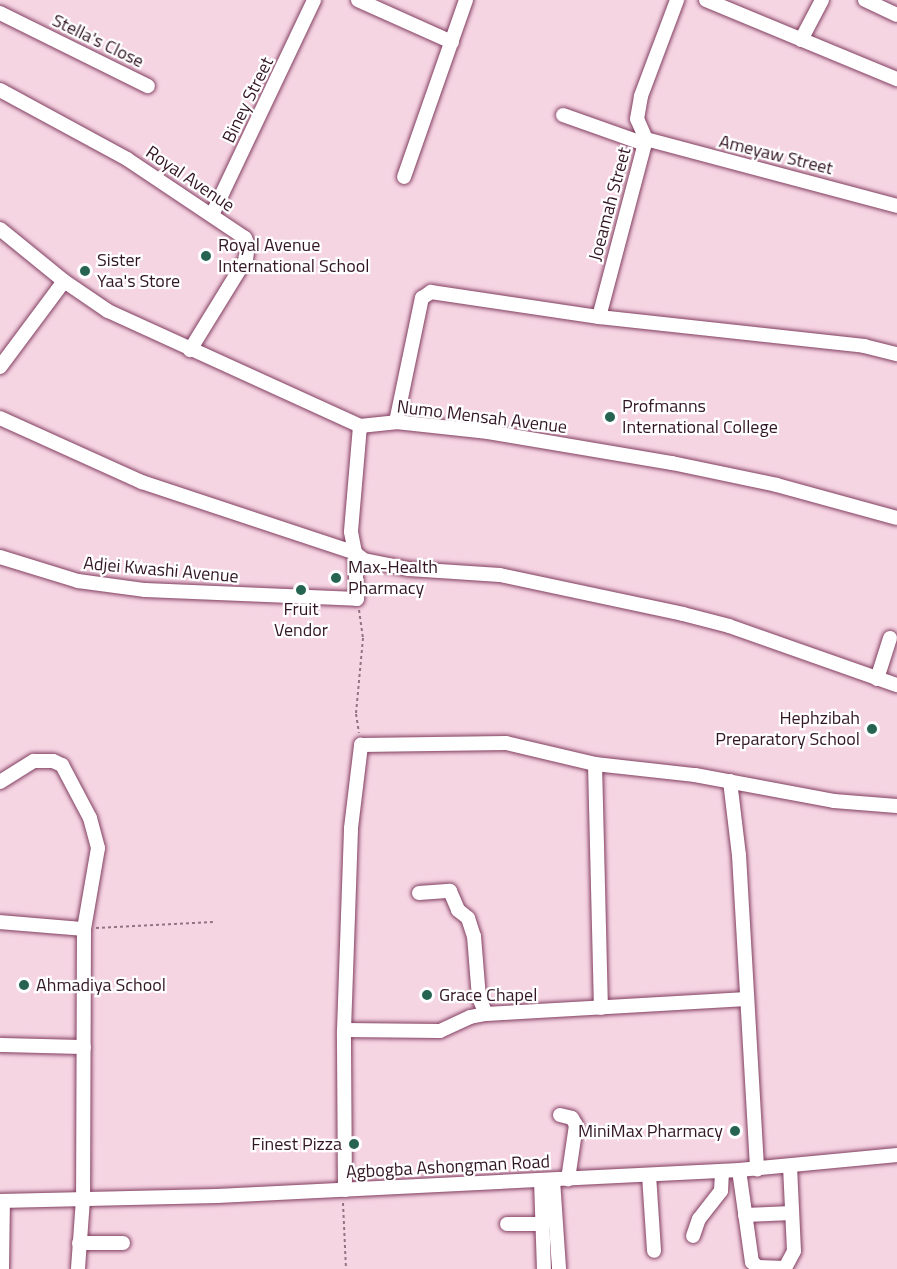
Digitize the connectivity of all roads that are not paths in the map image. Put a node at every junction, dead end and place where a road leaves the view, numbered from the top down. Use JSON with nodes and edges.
{"nodes":[{"id":1,"x":313,"y":0,"type":"edge"},
{"id":2,"x":358,"y":0,"type":"edge"},
{"id":3,"x":466,"y":0,"type":"edge"},
{"id":4,"x":677,"y":0,"type":"edge"},
{"id":5,"x":706,"y":0,"type":"edge"},
{"id":6,"x":822,"y":0,"type":"edge"},
{"id":7,"x":865,"y":0,"type":"edge"},
{"id":8,"x":0,"y":13,"type":"edge"},
{"id":9,"x":897,"y":15,"type":"edge"},
{"id":10,"x":801,"y":40,"type":"junction"},
{"id":11,"x":452,"y":42,"type":"junction"},
{"id":12,"x":897,"y":79,"type":"edge"},
{"id":13,"x":148,"y":86,"type":"dead end"},
{"id":14,"x":0,"y":90,"type":"edge"},
{"id":15,"x":563,"y":115,"type":"dead end"},
{"id":16,"x":645,"y":141,"type":"junction"},
{"id":17,"x":405,"y":177,"type":"dead end"},
{"id":18,"x":897,"y":206,"type":"edge"},
{"id":19,"x":212,"y":215,"type":"junction"},
{"id":20,"x":0,"y":229,"type":"edge"},
{"id":21,"x":64,"y":281,"type":"junction"},
{"id":22,"x":599,"y":317,"type":"junction"},
{"id":23,"x":190,"y":350,"type":"junction"},
{"id":24,"x":897,"y":354,"type":"edge"},
{"id":25,"x":0,"y":367,"type":"edge"},
{"id":26,"x":0,"y":418,"type":"edge"},
{"id":27,"x":396,"y":422,"type":"junction"},
{"id":28,"x":360,"y":426,"type":"junction"},
{"id":29,"x":897,"y":518,"type":"edge"},
{"id":30,"x":355,"y":553,"type":"junction"},
{"id":31,"x":0,"y":557,"type":"edge"},
{"id":32,"x":890,"y":638,"type":"dead end"},
{"id":33,"x":877,"y":679,"type":"junction"},
{"id":34,"x":897,"y":685,"type":"edge"},
{"id":35,"x":595,"y":764,"type":"junction"},
{"id":36,"x":730,"y":781,"type":"junction"},
{"id":37,"x":0,"y":782,"type":"edge"},
{"id":38,"x":897,"y":806,"type":"edge"},
{"id":39,"x":419,"y":893,"type":"dead end"},
{"id":40,"x":0,"y":922,"type":"edge"},
{"id":41,"x":84,"y":928,"type":"junction"},
{"id":42,"x":747,"y":999,"type":"junction"},
{"id":43,"x":601,"y":1008,"type":"junction"},
{"id":44,"x":486,"y":1014,"type":"junction"},
{"id":45,"x":344,"y":1030,"type":"junction"},
{"id":46,"x":0,"y":1045,"type":"edge"},
{"id":47,"x":84,"y":1047,"type":"junction"},
{"id":48,"x":560,"y":1115,"type":"dead end"},
{"id":49,"x":897,"y":1155,"type":"edge"},
{"id":50,"x":790,"y":1166,"type":"junction"},
{"id":51,"x":757,"y":1169,"type":"junction"},
{"id":52,"x":739,"y":1170,"type":"junction"},
{"id":53,"x":722,"y":1171,"type":"junction"},
{"id":54,"x":649,"y":1175,"type":"junction"},
{"id":55,"x":554,"y":1180,"type":"junction"},
{"id":56,"x":345,"y":1190,"type":"junction"},
{"id":57,"x":83,"y":1199,"type":"junction"},
{"id":58,"x":1,"y":1201,"type":"edge"},
{"id":59,"x":792,"y":1213,"type":"junction"},
{"id":60,"x":745,"y":1215,"type":"junction"},
{"id":61,"x":507,"y":1224,"type":"dead end"},
{"id":62,"x":543,"y":1224,"type":"junction"},
{"id":63,"x":693,"y":1236,"type":"dead end"},
{"id":64,"x":79,"y":1243,"type":"junction"},
{"id":65,"x":123,"y":1243,"type":"dead end"},
{"id":66,"x":654,"y":1251,"type":"dead end"},
{"id":67,"x":1,"y":1267,"type":"edge"},
{"id":68,"x":78,"y":1269,"type":"edge"},
{"id":69,"x":544,"y":1269,"type":"edge"},
{"id":70,"x":559,"y":1269,"type":"edge"}],
"edges":[{"from":1,"to":19,"type":"street","name":"Biney Street"},
{"from":2,"to":11,"type":"street"},
{"from":3,"to":11,"type":"street"},
{"from":4,"to":16,"type":"street","name":"Joeamah Street"},
{"from":5,"to":10,"type":"street"},
{"from":6,"to":10,"type":"street"},
{"from":7,"to":9,"type":"street"},
{"from":8,"to":13,"type":"street","name":"Stella's Close"},
{"from":10,"to":12,"type":"street"},
{"from":11,"to":17,"type":"street"},
{"from":14,"to":19,"type":"street","name":"Royal Avenue"},
{"from":15,"to":16,"type":"street","name":"Ameyaw Street"},
{"from":16,"to":18,"type":"street","name":"Ameyaw Street"},
{"from":16,"to":22,"type":"street","name":"Joeamah Street"},
{"from":19,"to":23,"type":"street","name":"Royal Avenue"},
{"from":20,"to":21,"type":"street"},
{"from":21,"to":23,"type":"street"},
{"from":21,"to":25,"type":"street"},
{"from":22,"to":24,"type":"street"},
{"from":22,"to":27,"type":"street"},
{"from":23,"to":28,"type":"street"},
{"from":26,"to":30,"type":"street"},
{"from":27,"to":28,"type":"street","name":"Numo Mensah Avenue"},
{"from":27,"to":29,"type":"street","name":"Numo Mensah Avenue"},
{"from":28,"to":30,"type":"street"},
{"from":30,"to":31,"type":"street","name":"Adjei Kwashi Avenue"},
{"from":30,"to":33,"type":"street"},
{"from":32,"to":33,"type":"street"},
{"from":33,"to":34,"type":"street"},
{"from":35,"to":36,"type":"street"},
{"from":35,"to":43,"type":"street"},
{"from":35,"to":45,"type":"street"},
{"from":36,"to":38,"type":"street"},
{"from":36,"to":42,"type":"street"},
{"from":37,"to":41,"type":"street"},
{"from":39,"to":44,"type":"street"},
{"from":40,"to":41,"type":"street"},
{"from":41,"to":47,"type":"street"},
{"from":42,"to":43,"type":"street"},
{"from":42,"to":51,"type":"street"},
{"from":43,"to":44,"type":"street"},
{"from":44,"to":45,"type":"street"},
{"from":45,"to":56,"type":"street"},
{"from":46,"to":47,"type":"street"},
{"from":47,"to":57,"type":"street"},
{"from":48,"to":55,"type":"street"},
{"from":49,"to":50,"type":"street","name":"Agbogba Ashongman Road"},
{"from":50,"to":51,"type":"street","name":"Agbogba Ashongman Road"},
{"from":50,"to":59,"type":"street"},
{"from":51,"to":52,"type":"street","name":"Agbogba Ashongman Road"},
{"from":52,"to":53,"type":"street","name":"Agbogba Ashongman Road"},
{"from":52,"to":60,"type":"street"},
{"from":53,"to":54,"type":"street","name":"Agbogba Ashongman Road"},
{"from":53,"to":63,"type":"street"},
{"from":54,"to":55,"type":"street","name":"Agbogba Ashongman Road"},
{"from":54,"to":66,"type":"street"},
{"from":55,"to":56,"type":"street","name":"Agbogba Ashongman Road"},
{"from":55,"to":62,"type":"street"},
{"from":55,"to":70,"type":"street"},
{"from":56,"to":57,"type":"street","name":"Agbogba Ashongman Road"},
{"from":57,"to":58,"type":"street","name":"Agbogba Ashongman Road"},
{"from":57,"to":64,"type":"street"},
{"from":58,"to":67,"type":"street"},
{"from":59,"to":60,"type":"street"},
{"from":59,"to":60,"type":"street"},
{"from":61,"to":62,"type":"street"},
{"from":62,"to":69,"type":"street"},
{"from":64,"to":65,"type":"street"},
{"from":64,"to":68,"type":"street"}]}
